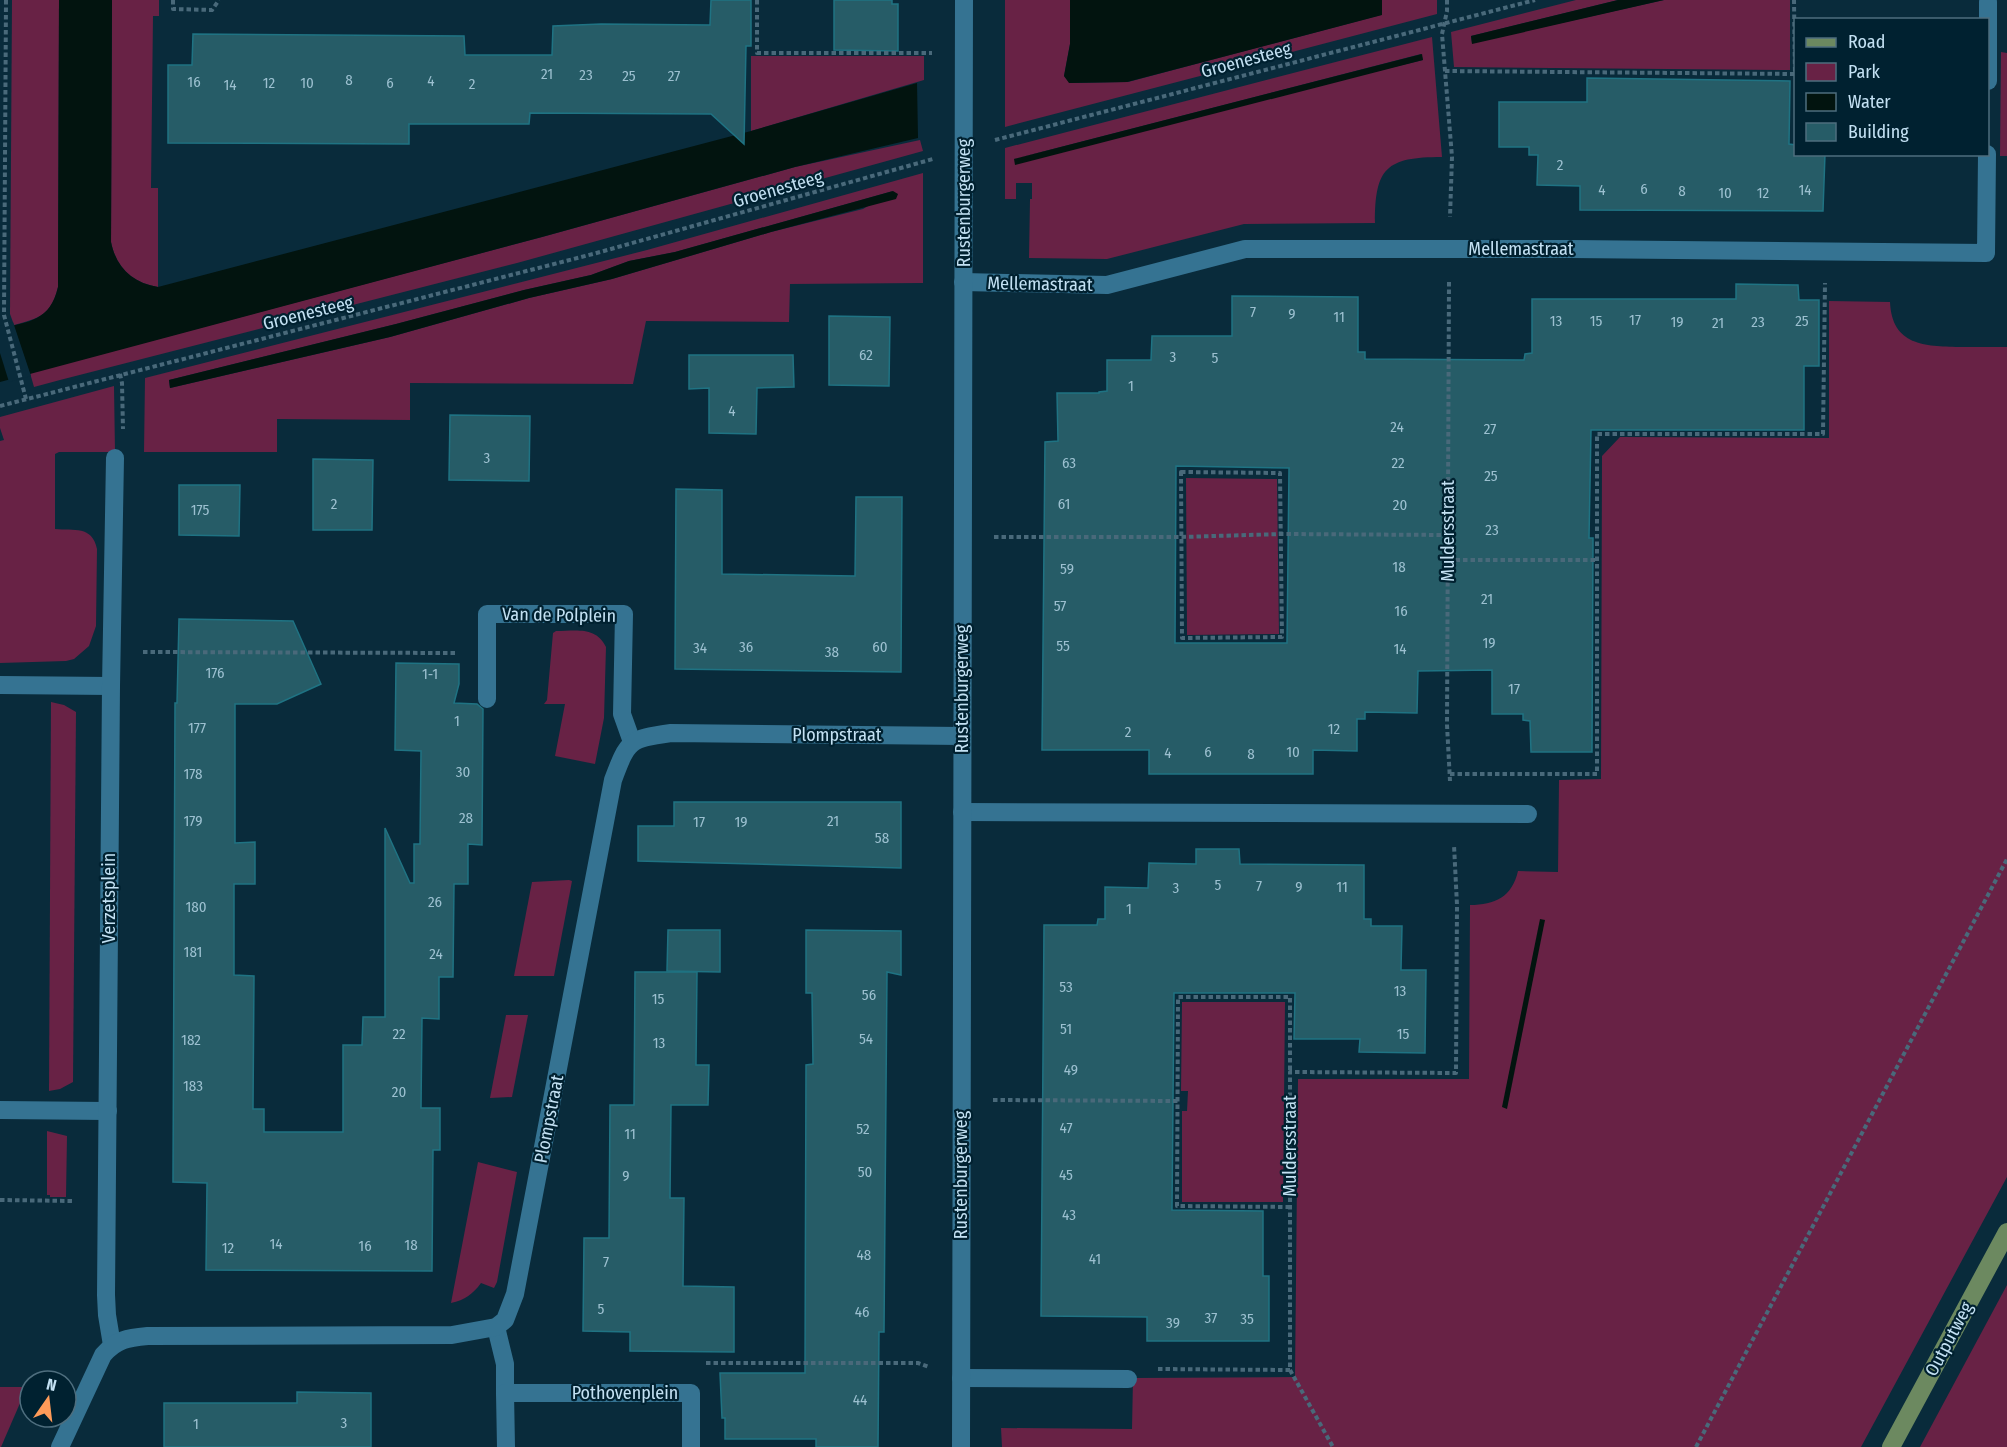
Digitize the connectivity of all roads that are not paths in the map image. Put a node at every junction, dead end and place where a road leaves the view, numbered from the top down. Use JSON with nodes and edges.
{"nodes":[{"id":1,"x":964,"y":0,"type":"edge"},
{"id":2,"x":1988,"y":2,"type":"dead end"},
{"id":3,"x":1988,"y":18,"type":"edge"},
{"id":4,"x":1987,"y":156,"type":"edge"},
{"id":5,"x":963,"y":282,"type":"junction"},
{"id":6,"x":115,"y":458,"type":"road end"},
{"id":7,"x":0,"y":685,"type":"edge"},
{"id":8,"x":111,"y":686,"type":"junction"},
{"id":9,"x":487,"y":699,"type":"dead end"},
{"id":10,"x":962,"y":736,"type":"junction"},
{"id":11,"x":632,"y":742,"type":"junction"},
{"id":12,"x":962,"y":812,"type":"junction"},
{"id":13,"x":1528,"y":814,"type":"dead end"},
{"id":14,"x":0,"y":1110,"type":"edge"},
{"id":15,"x":108,"y":1111,"type":"junction"},
{"id":16,"x":2007,"y":1232,"type":"edge"},
{"id":17,"x":496,"y":1327,"type":"junction"},
{"id":18,"x":112,"y":1345,"type":"junction"},
{"id":19,"x":961,"y":1378,"type":"junction"},
{"id":20,"x":1128,"y":1379,"type":"road end"},
{"id":21,"x":505,"y":1393,"type":"junction"},
{"id":22,"x":60,"y":1447,"type":"edge"},
{"id":23,"x":506,"y":1447,"type":"edge"},
{"id":24,"x":691,"y":1447,"type":"edge"},
{"id":25,"x":960,"y":1447,"type":"edge"},
{"id":26,"x":1891,"y":1447,"type":"edge"}],
"edges":[{"from":1,"to":5,"type":"street","name":"Rustenburgerweg"},
{"from":2,"to":3,"type":"street"},
{"from":4,"to":5,"type":"street","name":"Mellemastraat"},
{"from":5,"to":10,"type":"street","name":"Rustenburgerweg"},
{"from":6,"to":8,"type":"street","name":"Verzetsplein"},
{"from":7,"to":8,"type":"street"},
{"from":8,"to":15,"type":"street","name":"Verzetsplein"},
{"from":9,"to":11,"type":"street","name":"Van de Polplein"},
{"from":10,"to":11,"type":"street","name":"Plompstraat"},
{"from":10,"to":12,"type":"street","name":"Rustenburgerweg"},
{"from":11,"to":17,"type":"street","name":"Plompstraat"},
{"from":12,"to":13,"type":"street"},
{"from":12,"to":19,"type":"street","name":"Rustenburgerweg"},
{"from":14,"to":15,"type":"street"},
{"from":15,"to":18,"type":"street","name":"Verzetsplein"},
{"from":16,"to":26,"type":"main road","name":"Outputweg"},
{"from":17,"to":18,"type":"street"},
{"from":17,"to":21,"type":"street"},
{"from":18,"to":22,"type":"street"},
{"from":19,"to":20,"type":"street"},
{"from":19,"to":25,"type":"street","name":"Rustenburgerweg"},
{"from":21,"to":23,"type":"street"},
{"from":21,"to":24,"type":"street","name":"Pothovenplein"}]}
